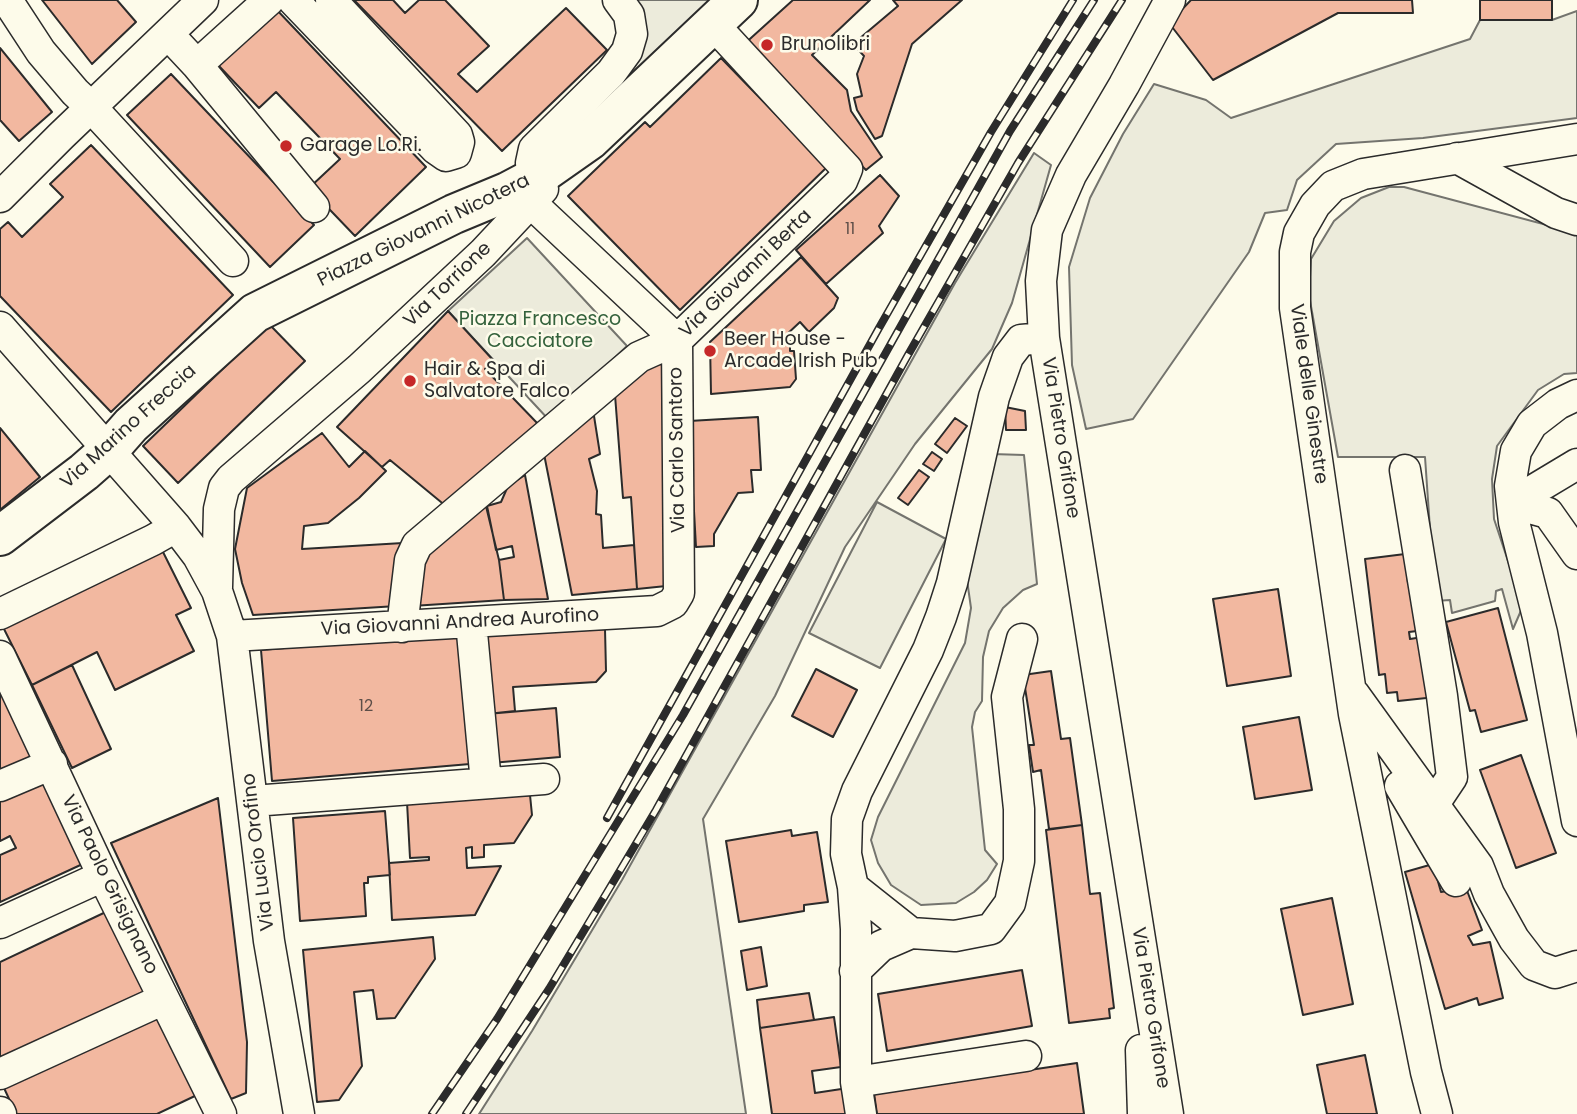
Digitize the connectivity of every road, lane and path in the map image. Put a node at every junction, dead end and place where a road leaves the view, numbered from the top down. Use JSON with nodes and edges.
{"nodes":[{"id":1,"x":7,"y":0,"type":"edge"},
{"id":2,"x":203,"y":0,"type":"edge"},
{"id":3,"x":269,"y":0,"type":"edge"},
{"id":4,"x":293,"y":0,"type":"edge"},
{"id":5,"x":331,"y":0,"type":"edge"},
{"id":6,"x":618,"y":0,"type":"edge"},
{"id":7,"x":1170,"y":0,"type":"edge"},
{"id":8,"x":725,"y":12,"type":"edge"},
{"id":9,"x":168,"y":34,"type":"junction"},
{"id":10,"x":197,"y":65,"type":"junction"},
{"id":11,"x":92,"y":108,"type":"junction"},
{"id":12,"x":1577,"y":139,"type":"edge"},
{"id":13,"x":1457,"y":158,"type":"junction"},
{"id":14,"x":532,"y":190,"type":"junction"},
{"id":15,"x":0,"y":198,"type":"edge"},
{"id":16,"x":314,"y":206,"type":"dead end"},
{"id":17,"x":1577,"y":220,"type":"edge"},
{"id":18,"x":233,"y":261,"type":"dead end"},
{"id":19,"x":255,"y":313,"type":"joint"},
{"id":20,"x":0,"y":327,"type":"edge"},
{"id":21,"x":1044,"y":338,"type":"junction"},
{"id":22,"x":677,"y":340,"type":"junction"},
{"id":23,"x":1577,"y":395,"type":"edge"},
{"id":24,"x":108,"y":450,"type":"junction"},
{"id":25,"x":1577,"y":464,"type":"edge"},
{"id":26,"x":1405,"y":470,"type":"dead end"},
{"id":27,"x":1512,"y":503,"type":"junction"},
{"id":28,"x":176,"y":527,"type":"junction"},
{"id":29,"x":0,"y":536,"type":"edge"},
{"id":30,"x":1577,"y":554,"type":"edge"},
{"id":31,"x":217,"y":591,"type":"junction"},
{"id":32,"x":679,"y":593,"type":"joint"},
{"id":33,"x":0,"y":614,"type":"edge"},
{"id":34,"x":471,"y":622,"type":"junction"},
{"id":35,"x":402,"y":627,"type":"junction"},
{"id":36,"x":232,"y":636,"type":"junction"},
{"id":37,"x":1022,"y":639,"type":"dead end"},
{"id":38,"x":0,"y":656,"type":"edge"},
{"id":39,"x":1350,"y":688,"type":"junction"},
{"id":40,"x":1394,"y":748,"type":"junction"},
{"id":41,"x":52,"y":764,"type":"junction"},
{"id":42,"x":544,"y":779,"type":"dead end"},
{"id":43,"x":486,"y":783,"type":"junction"},
{"id":44,"x":0,"y":786,"type":"edge"},
{"id":45,"x":253,"y":801,"type":"junction"},
{"id":46,"x":1434,"y":804,"type":"junction"},
{"id":47,"x":1577,"y":821,"type":"edge"},
{"id":48,"x":103,"y":876,"type":"junction"},
{"id":49,"x":1456,"y":881,"type":"dead end"},
{"id":50,"x":853,"y":887,"type":"junction"},
{"id":51,"x":1133,"y":903,"type":"junction"},
{"id":52,"x":0,"y":923,"type":"edge"},
{"id":53,"x":911,"y":933,"type":"junction"},
{"id":54,"x":1577,"y":965,"type":"edge"},
{"id":55,"x":855,"y":971,"type":"junction"},
{"id":56,"x":164,"y":999,"type":"junction"},
{"id":57,"x":1026,"y":1056,"type":"dead end"},
{"id":58,"x":0,"y":1074,"type":"edge"},
{"id":59,"x":856,"y":1082,"type":"junction"},
{"id":60,"x":217,"y":1113,"type":"edge"},
{"id":61,"x":299,"y":1114,"type":"edge"},
{"id":62,"x":861,"y":1114,"type":"edge"},
{"id":63,"x":1143,"y":1114,"type":"edge"},
{"id":64,"x":1168,"y":1114,"type":"edge"},
{"id":65,"x":1437,"y":1114,"type":"edge"}],
"edges":[{"from":1,"to":11,"type":"street"},
{"from":2,"to":9,"type":"street"},
{"from":3,"to":10,"type":"street"},
{"from":4,"to":5,"type":"street"},
{"from":6,"to":14,"type":"street"},
{"from":7,"to":21,"type":"street","name":"Via Pietro Grifone"},
{"from":8,"to":14,"type":"main road","name":"Piazza Giovanni Nicotera"},
{"from":8,"to":22,"type":"street","name":"Via Giovanni Berta"},
{"from":9,"to":10,"type":"street"},
{"from":9,"to":11,"type":"street"},
{"from":10,"to":16,"type":"street"},
{"from":11,"to":15,"type":"street"},
{"from":11,"to":18,"type":"street"},
{"from":12,"to":13,"type":"street","name":"Viale delle Ginestre"},
{"from":13,"to":17,"type":"street"},
{"from":13,"to":39,"type":"street","name":"Viale delle Ginestre"},
{"from":14,"to":19,"type":"main road","name":"Piazza Giovanni Nicotera"},
{"from":14,"to":22,"type":"street","name":"Via Carlo Santoro"},
{"from":14,"to":31,"type":"street","name":"Via Torrione"},
{"from":19,"to":24,"type":"main road","name":"Via Marino Freccia"},
{"from":20,"to":24,"type":"street"},
{"from":21,"to":50,"type":"street"},
{"from":21,"to":51,"type":"street","name":"Via Pietro Grifone"},
{"from":22,"to":32,"type":"street","name":"Via Carlo Santoro"},
{"from":22,"to":35,"type":"street","name":"Via Giovanni Berta"},
{"from":23,"to":27,"type":"street"},
{"from":24,"to":28,"type":"street"},
{"from":24,"to":29,"type":"main road","name":"Via Marino Freccia"},
{"from":25,"to":27,"type":"street"},
{"from":26,"to":46,"type":"street"},
{"from":27,"to":30,"type":"street"},
{"from":27,"to":47,"type":"street"},
{"from":28,"to":31,"type":"street"},
{"from":28,"to":33,"type":"street"},
{"from":31,"to":36,"type":"street","name":"Via Lucio Orofino"},
{"from":32,"to":34,"type":"street","name":"Via Giovanni Andrea Aurofino"},
{"from":34,"to":35,"type":"street","name":"Via Giovanni Andrea Aurofino"},
{"from":34,"to":43,"type":"street"},
{"from":35,"to":36,"type":"street","name":"Via Giovanni Andrea Aurofino"},
{"from":36,"to":45,"type":"street","name":"Via Lucio Orofino"},
{"from":37,"to":53,"type":"street"},
{"from":38,"to":41,"type":"street","name":"Via Paolo Grisignano"},
{"from":39,"to":40,"type":"street","name":"Viale delle Ginestre"},
{"from":39,"to":65,"type":"street","name":"Viale delle Ginestre"},
{"from":40,"to":46,"type":"street","name":"Viale delle Ginestre"},
{"from":40,"to":49,"type":"street","name":"Viale delle Ginestre"},
{"from":41,"to":44,"type":"street"},
{"from":41,"to":48,"type":"street","name":"Via Paolo Grisignano"},
{"from":42,"to":43,"type":"street"},
{"from":43,"to":45,"type":"street"},
{"from":45,"to":61,"type":"street","name":"Via Lucio Orofino"},
{"from":46,"to":54,"type":"street","name":"Viale delle Ginestre"},
{"from":48,"to":52,"type":"street"},
{"from":48,"to":56,"type":"street","name":"Via Paolo Grisignano"},
{"from":50,"to":53,"type":"street"},
{"from":50,"to":55,"type":"street"},
{"from":51,"to":63,"type":"street","name":"Via Pietro Grifone"},
{"from":51,"to":64,"type":"street","name":"Via Pietro Grifone"},
{"from":53,"to":55,"type":"street"},
{"from":55,"to":59,"type":"street"},
{"from":56,"to":58,"type":"street"},
{"from":56,"to":60,"type":"street","name":"Via Paolo Grisignano"},
{"from":57,"to":59,"type":"street"},
{"from":59,"to":62,"type":"street"}]}
